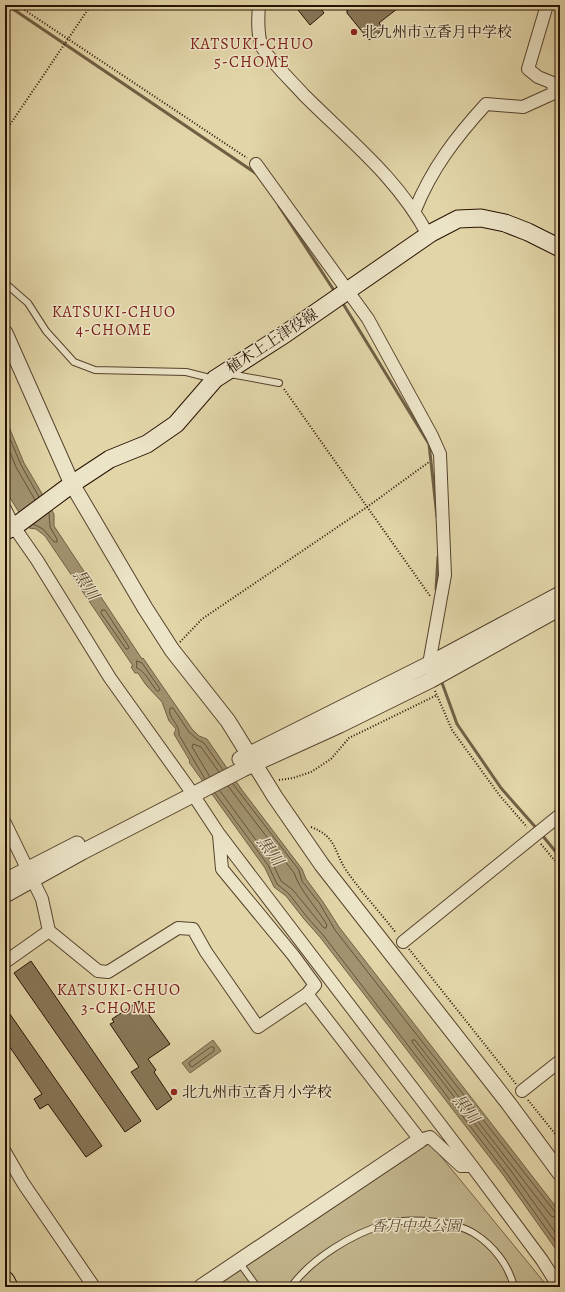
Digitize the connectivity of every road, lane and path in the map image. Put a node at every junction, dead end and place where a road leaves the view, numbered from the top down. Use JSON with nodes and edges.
{"nodes":[{"id":1,"x":17,"y":5,"type":"edge"},
{"id":2,"x":91,"y":5,"type":"edge"},
{"id":3,"x":259,"y":5,"type":"edge"},
{"id":4,"x":547,"y":5,"type":"edge"},
{"id":5,"x":68,"y":39,"type":"junction"},
{"id":6,"x":5,"y":132,"type":"edge"},
{"id":7,"x":256,"y":164,"type":"joint"},
{"id":8,"x":415,"y":210,"type":"junction"},
{"id":9,"x":428,"y":235,"type":"junction"},
{"id":10,"x":560,"y":248,"type":"edge"},
{"id":11,"x":5,"y":283,"type":"edge"},
{"id":12,"x":348,"y":291,"type":"junction"},
{"id":13,"x":5,"y":333,"type":"edge"},
{"id":14,"x":220,"y":376,"type":"junction"},
{"id":15,"x":279,"y":383,"type":"joint"},
{"id":16,"x":440,"y":454,"type":"junction"},
{"id":17,"x":67,"y":488,"type":"junction"},
{"id":18,"x":367,"y":507,"type":"junction"},
{"id":19,"x":5,"y":508,"type":"edge"},
{"id":20,"x":13,"y":526,"type":"edge"},
{"id":21,"x":560,"y":594,"type":"edge"},
{"id":22,"x":560,"y":608,"type":"edge"},
{"id":23,"x":439,"y":609,"type":"junction"},
{"id":24,"x":172,"y":650,"type":"junction"},
{"id":25,"x":429,"y":664,"type":"junction"},
{"id":26,"x":431,"y":680,"type":"junction"},
{"id":27,"x":437,"y":695,"type":"junction"},
{"id":28,"x":246,"y":762,"type":"junction"},
{"id":29,"x":266,"y":782,"type":"junction"},
{"id":30,"x":191,"y":791,"type":"junction"},
{"id":31,"x":560,"y":814,"type":"edge"},
{"id":32,"x":5,"y":823,"type":"edge"},
{"id":33,"x":308,"y":826,"type":"dead end"},
{"id":34,"x":219,"y":834,"type":"junction"},
{"id":35,"x":534,"y":836,"type":"junction"},
{"id":36,"x":560,"y":867,"type":"edge"},
{"id":37,"x":30,"y":874,"type":"junction"},
{"id":38,"x":5,"y":881,"type":"edge"},
{"id":39,"x":5,"y":896,"type":"edge"},
{"id":40,"x":49,"y":931,"type":"junction"},
{"id":41,"x":403,"y":942,"type":"junction"},
{"id":42,"x":5,"y":962,"type":"edge"},
{"id":43,"x":307,"y":994,"type":"junction"},
{"id":44,"x":560,"y":1061,"type":"edge"},
{"id":45,"x":522,"y":1091,"type":"junction"},
{"id":46,"x":420,"y":1140,"type":"junction"},
{"id":47,"x":560,"y":1140,"type":"edge"},
{"id":48,"x":5,"y":1152,"type":"edge"},
{"id":49,"x":472,"y":1166,"type":"junction"},
{"id":50,"x":560,"y":1173,"type":"edge"},
{"id":51,"x":239,"y":1262,"type":"junction"},
{"id":52,"x":5,"y":1281,"type":"edge"},
{"id":53,"x":8,"y":1287,"type":"edge"},
{"id":54,"x":94,"y":1287,"type":"edge"},
{"id":55,"x":201,"y":1287,"type":"edge"},
{"id":56,"x":257,"y":1287,"type":"edge"},
{"id":57,"x":291,"y":1287,"type":"edge"},
{"id":58,"x":514,"y":1287,"type":"edge"},
{"id":59,"x":559,"y":1287,"type":"edge"}],
"edges":[{"from":1,"to":5,"type":"path"},
{"from":2,"to":5,"type":"path"},
{"from":3,"to":8,"type":"street"},
{"from":4,"to":8,"type":"street"},
{"from":5,"to":6,"type":"path"},
{"from":5,"to":7,"type":"path"},
{"from":7,"to":12,"type":"street"},
{"from":8,"to":9,"type":"street"},
{"from":9,"to":10,"type":"main road","name":"植木上上津役線"},
{"from":9,"to":12,"type":"main road","name":"植木上上津役線"},
{"from":11,"to":14,"type":"lane"},
{"from":12,"to":14,"type":"main road","name":"植木上上津役線"},
{"from":12,"to":16,"type":"street"},
{"from":13,"to":17,"type":"street"},
{"from":14,"to":15,"type":"lane"},
{"from":14,"to":17,"type":"main road","name":"植木上上津役線"},
{"from":15,"to":18,"type":"path"},
{"from":16,"to":18,"type":"path"},
{"from":16,"to":23,"type":"street"},
{"from":17,"to":20,"type":"main road","name":"植木上上津役線"},
{"from":17,"to":24,"type":"street"},
{"from":18,"to":23,"type":"path"},
{"from":18,"to":24,"type":"path"},
{"from":19,"to":20,"type":"street"},
{"from":20,"to":30,"type":"street"},
{"from":21,"to":25,"type":"street"},
{"from":22,"to":26,"type":"street"},
{"from":23,"to":25,"type":"street"},
{"from":24,"to":28,"type":"street"},
{"from":25,"to":26,"type":"street"},
{"from":25,"to":28,"type":"street"},
{"from":26,"to":27,"type":"path"},
{"from":26,"to":28,"type":"street"},
{"from":27,"to":29,"type":"path"},
{"from":27,"to":35,"type":"path"},
{"from":28,"to":29,"type":"street"},
{"from":28,"to":30,"type":"street"},
{"from":29,"to":50,"type":"street"},
{"from":30,"to":34,"type":"street"},
{"from":30,"to":37,"type":"street"},
{"from":31,"to":35,"type":"street"},
{"from":32,"to":37,"type":"street"},
{"from":33,"to":41,"type":"path"},
{"from":34,"to":43,"type":"street"},
{"from":34,"to":49,"type":"street"},
{"from":35,"to":36,"type":"path"},
{"from":35,"to":41,"type":"street"},
{"from":37,"to":38,"type":"street"},
{"from":37,"to":39,"type":"street"},
{"from":37,"to":40,"type":"street"},
{"from":40,"to":42,"type":"street"},
{"from":40,"to":43,"type":"street"},
{"from":41,"to":45,"type":"path"},
{"from":43,"to":46,"type":"street"},
{"from":44,"to":45,"type":"street"},
{"from":45,"to":47,"type":"path"},
{"from":46,"to":49,"type":"street"},
{"from":46,"to":51,"type":"street"},
{"from":48,"to":54,"type":"street"},
{"from":49,"to":59,"type":"street"},
{"from":51,"to":55,"type":"street"},
{"from":51,"to":56,"type":"lane"},
{"from":52,"to":53,"type":"main road"},
{"from":57,"to":58,"type":"lane"}]}
